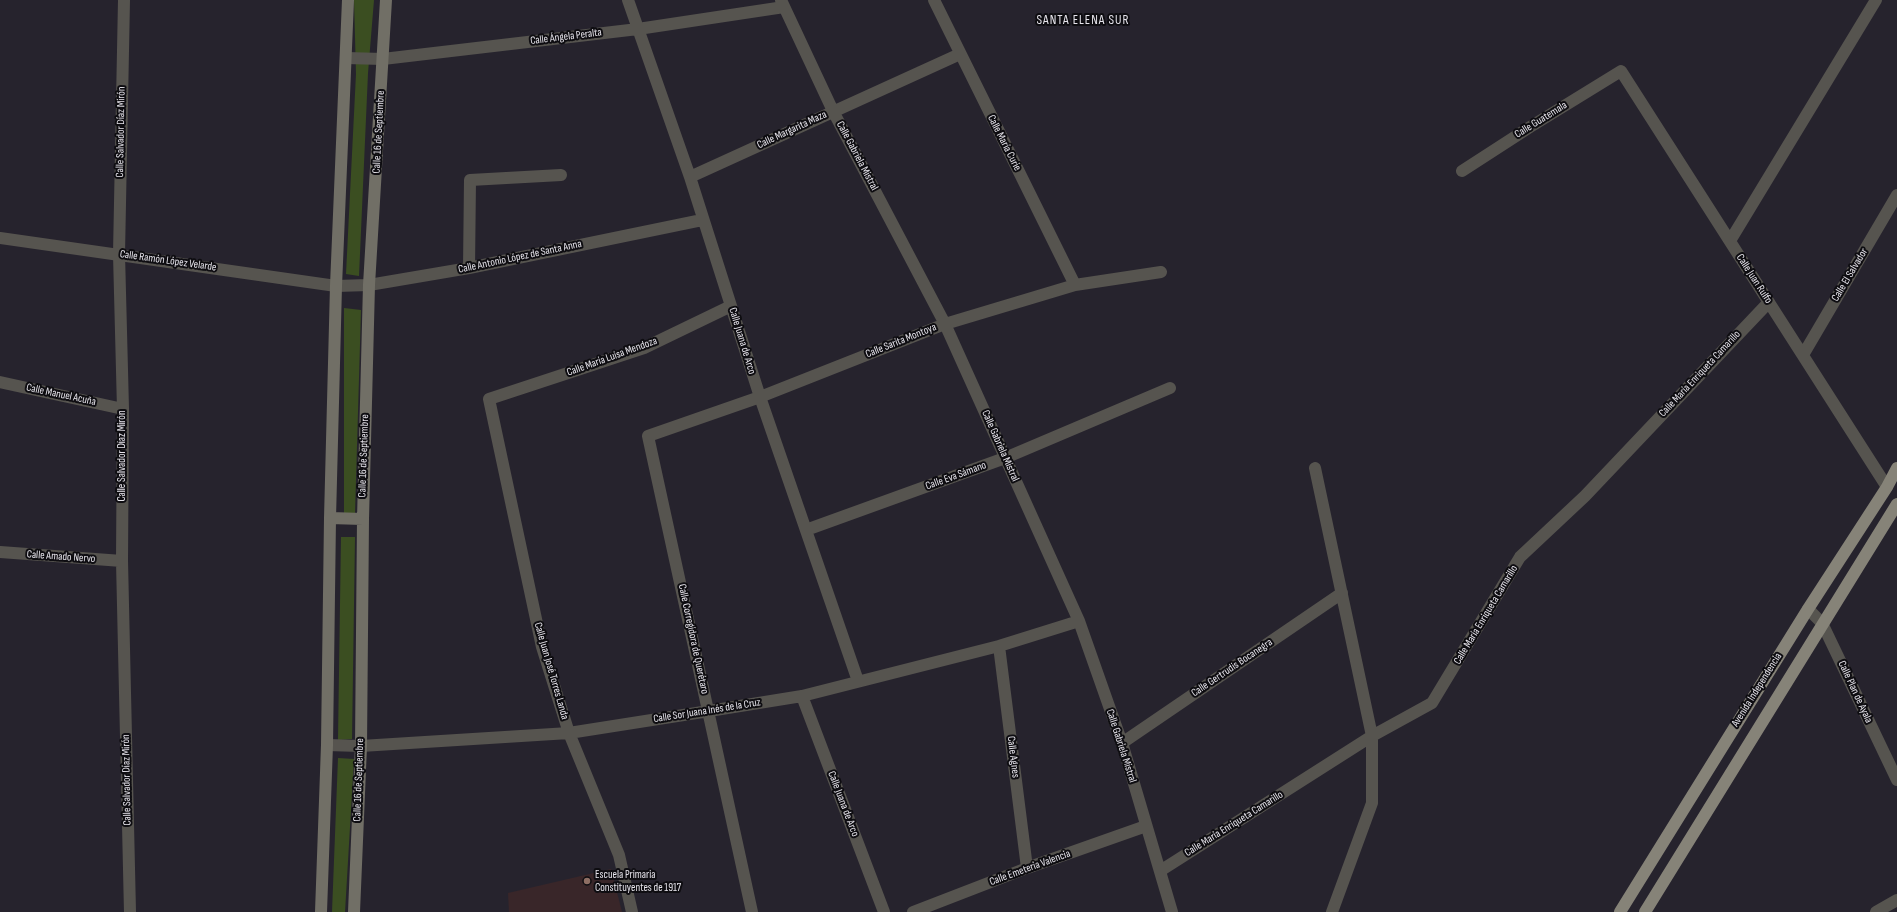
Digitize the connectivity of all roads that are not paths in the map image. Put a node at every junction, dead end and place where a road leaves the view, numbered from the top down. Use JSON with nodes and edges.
{"nodes":[{"id":1,"x":124,"y":0,"type":"edge"},
{"id":2,"x":348,"y":0,"type":"edge"},
{"id":3,"x":386,"y":0,"type":"edge"},
{"id":4,"x":628,"y":0,"type":"edge"},
{"id":5,"x":934,"y":0,"type":"edge"},
{"id":6,"x":1876,"y":0,"type":"edge"},
{"id":7,"x":783,"y":3,"type":"edge"},
{"id":8,"x":638,"y":29,"type":"junction"},
{"id":9,"x":960,"y":54,"type":"junction"},
{"id":10,"x":346,"y":58,"type":"junction"},
{"id":11,"x":383,"y":59,"type":"junction"},
{"id":12,"x":1621,"y":71,"type":"joint"},
{"id":13,"x":834,"y":111,"type":"junction"},
{"id":14,"x":1462,"y":170,"type":"dead end"},
{"id":15,"x":561,"y":175,"type":"dead end"},
{"id":16,"x":690,"y":178,"type":"junction"},
{"id":17,"x":1897,"y":195,"type":"edge"},
{"id":18,"x":702,"y":220,"type":"junction"},
{"id":19,"x":0,"y":238,"type":"edge"},
{"id":20,"x":1730,"y":241,"type":"junction"},
{"id":21,"x":119,"y":254,"type":"junction"},
{"id":22,"x":470,"y":268,"type":"junction"},
{"id":23,"x":1161,"y":272,"type":"dead end"},
{"id":24,"x":369,"y":285,"type":"junction"},
{"id":25,"x":1075,"y":285,"type":"junction"},
{"id":26,"x":336,"y":286,"type":"junction"},
{"id":27,"x":1769,"y":302,"type":"junction"},
{"id":28,"x":731,"y":306,"type":"junction"},
{"id":29,"x":945,"y":324,"type":"junction"},
{"id":30,"x":1803,"y":354,"type":"junction"},
{"id":31,"x":0,"y":382,"type":"edge"},
{"id":32,"x":1170,"y":388,"type":"dead end"},
{"id":33,"x":760,"y":397,"type":"junction"},
{"id":34,"x":489,"y":399,"type":"joint"},
{"id":35,"x":123,"y":409,"type":"junction"},
{"id":36,"x":648,"y":436,"type":"joint"},
{"id":37,"x":1005,"y":458,"type":"junction"},
{"id":38,"x":1315,"y":468,"type":"dead end"},
{"id":39,"x":1897,"y":468,"type":"edge"},
{"id":40,"x":1887,"y":487,"type":"junction"},
{"id":41,"x":1897,"y":504,"type":"edge"},
{"id":42,"x":330,"y":518,"type":"junction"},
{"id":43,"x":363,"y":519,"type":"junction"},
{"id":44,"x":806,"y":530,"type":"junction"},
{"id":45,"x":0,"y":552,"type":"edge"},
{"id":46,"x":122,"y":561,"type":"junction"},
{"id":47,"x":1342,"y":594,"type":"junction"},
{"id":48,"x":1808,"y":608,"type":"junction"},
{"id":49,"x":1078,"y":621,"type":"junction"},
{"id":50,"x":1822,"y":623,"type":"junction"},
{"id":51,"x":999,"y":646,"type":"junction"},
{"id":52,"x":858,"y":681,"type":"junction"},
{"id":53,"x":802,"y":696,"type":"junction"},
{"id":54,"x":709,"y":712,"type":"junction"},
{"id":55,"x":569,"y":732,"type":"junction"},
{"id":56,"x":1372,"y":736,"type":"junction"},
{"id":57,"x":1122,"y":743,"type":"junction"},
{"id":58,"x":327,"y":745,"type":"junction"},
{"id":59,"x":361,"y":746,"type":"junction"},
{"id":60,"x":1897,"y":780,"type":"edge"},
{"id":61,"x":1146,"y":826,"type":"junction"},
{"id":62,"x":1027,"y":868,"type":"junction"},
{"id":63,"x":1160,"y":871,"type":"junction"},
{"id":64,"x":1897,"y":900,"type":"edge"},
{"id":65,"x":130,"y":912,"type":"edge"},
{"id":66,"x":321,"y":912,"type":"edge"},
{"id":67,"x":354,"y":912,"type":"edge"},
{"id":68,"x":632,"y":912,"type":"edge"},
{"id":69,"x":752,"y":912,"type":"edge"},
{"id":70,"x":884,"y":912,"type":"edge"},
{"id":71,"x":914,"y":912,"type":"edge"},
{"id":72,"x":1172,"y":912,"type":"edge"},
{"id":73,"x":1332,"y":912,"type":"edge"},
{"id":74,"x":1620,"y":912,"type":"edge"},
{"id":75,"x":1645,"y":912,"type":"edge"},
{"id":76,"x":1876,"y":912,"type":"edge"}],
"edges":[{"from":1,"to":21,"type":"street","name":"Calle Salvador Díaz Mirón"},
{"from":2,"to":10,"type":"street"},
{"from":3,"to":11,"type":"street","name":"Calle 16 de Septiembre"},
{"from":4,"to":8,"type":"street","name":"Calle Juana de Arco"},
{"from":5,"to":9,"type":"street","name":"Calle María Curie"},
{"from":6,"to":20,"type":"street"},
{"from":7,"to":8,"type":"street","name":"Calle Ángela Peralta"},
{"from":7,"to":13,"type":"street","name":"Calle Gabriela Mistral"},
{"from":8,"to":11,"type":"street","name":"Calle Ángela Peralta"},
{"from":8,"to":16,"type":"street","name":"Calle Juana de Arco"},
{"from":9,"to":13,"type":"street","name":"Calle Margarita Maza"},
{"from":9,"to":25,"type":"street","name":"Calle María Curie"},
{"from":10,"to":11,"type":"street","name":"Calle Ángela Peralta"},
{"from":10,"to":26,"type":"street"},
{"from":11,"to":24,"type":"street","name":"Calle 16 de Septiembre"},
{"from":12,"to":14,"type":"street","name":"Calle Guatemala"},
{"from":12,"to":20,"type":"street","name":"Calle Juan Rulfo"},
{"from":13,"to":16,"type":"street","name":"Calle Margarita Maza"},
{"from":13,"to":29,"type":"street","name":"Calle Gabriela Mistral"},
{"from":15,"to":22,"type":"street"},
{"from":16,"to":18,"type":"street","name":"Calle Juana de Arco"},
{"from":17,"to":30,"type":"street","name":"Calle El Salvador"},
{"from":18,"to":22,"type":"street","name":"Calle Antonio López de Santa Anna"},
{"from":18,"to":28,"type":"street","name":"Calle Juana de Arco"},
{"from":19,"to":21,"type":"street","name":"Calle Ramón López Velarde"},
{"from":20,"to":27,"type":"street","name":"Calle Juan Rulfo"},
{"from":21,"to":26,"type":"street","name":"Calle Ramón López Velarde"},
{"from":21,"to":35,"type":"street","name":"Calle Salvador Díaz Mirón"},
{"from":22,"to":24,"type":"street","name":"Calle Antonio López de Santa Anna"},
{"from":23,"to":25,"type":"street","name":"Calle Sarita Montoya"},
{"from":24,"to":26,"type":"street","name":"Calle Antonio López de Santa Anna"},
{"from":24,"to":43,"type":"street","name":"Calle 16 de Septiembre"},
{"from":25,"to":29,"type":"street","name":"Calle Sarita Montoya"},
{"from":26,"to":42,"type":"street"},
{"from":27,"to":30,"type":"street","name":"Calle Juan Rulfo"},
{"from":27,"to":56,"type":"street","name":"Calle María Enriqueta Camarillo"},
{"from":28,"to":33,"type":"street","name":"Calle Juana de Arco"},
{"from":28,"to":34,"type":"street","name":"Calle María Luisa Mendoza"},
{"from":29,"to":33,"type":"street","name":"Calle Sarita Montoya"},
{"from":29,"to":37,"type":"street","name":"Calle Gabriela Mistral"},
{"from":30,"to":40,"type":"street","name":"Calle Juan Rulfo"},
{"from":31,"to":35,"type":"street","name":"Calle Manuel Acuña"},
{"from":32,"to":37,"type":"street","name":"Calle Eva Sámano"},
{"from":33,"to":36,"type":"street","name":"Calle Sarita Montoya"},
{"from":33,"to":44,"type":"street","name":"Calle Juana de Arco"},
{"from":34,"to":55,"type":"street","name":"Calle Juan José Torres Landa"},
{"from":35,"to":46,"type":"street","name":"Calle Salvador Díaz Mirón"},
{"from":36,"to":54,"type":"street","name":"Calle Corregidora de Querétaro"},
{"from":37,"to":44,"type":"street","name":"Calle Eva Sámano"},
{"from":37,"to":49,"type":"street","name":"Calle Gabriela Mistral"},
{"from":38,"to":47,"type":"street"},
{"from":39,"to":40,"type":"main road","name":"Avenida Independencia"},
{"from":40,"to":48,"type":"main road","name":"Avenida Independencia"},
{"from":41,"to":50,"type":"main road","name":"Avenida Independencia"},
{"from":42,"to":43,"type":"street"},
{"from":42,"to":58,"type":"street"},
{"from":43,"to":59,"type":"street","name":"Calle 16 de Septiembre"},
{"from":44,"to":52,"type":"street","name":"Calle Juana de Arco"},
{"from":45,"to":46,"type":"street","name":"Calle Amado Nervo"},
{"from":46,"to":65,"type":"street","name":"Calle Salvador Díaz Mirón"},
{"from":47,"to":56,"type":"street"},
{"from":47,"to":57,"type":"street","name":"Calle Gertrudis Bocanegra"},
{"from":48,"to":50,"type":"street","name":"Calle Plan de Ayala"},
{"from":48,"to":74,"type":"main road","name":"Avenida Independencia"},
{"from":49,"to":51,"type":"street","name":"Calle Sor Juana Inés de la Cruz"},
{"from":49,"to":57,"type":"street","name":"Calle Gabriela Mistral"},
{"from":50,"to":60,"type":"street","name":"Calle Plan de Ayala"},
{"from":50,"to":75,"type":"main road","name":"Avenida Independencia"},
{"from":51,"to":52,"type":"street","name":"Calle Sor Juana Inés de la Cruz"},
{"from":51,"to":62,"type":"street","name":"Calle Agnes"},
{"from":52,"to":53,"type":"street","name":"Calle Sor Juana Inés de la Cruz"},
{"from":53,"to":54,"type":"street","name":"Calle Sor Juana Inés de la Cruz"},
{"from":53,"to":70,"type":"street","name":"Calle Juana de Arco"},
{"from":54,"to":55,"type":"street","name":"Calle Sor Juana Inés de la Cruz"},
{"from":54,"to":69,"type":"street","name":"Calle Corregidora de Querétaro"},
{"from":55,"to":59,"type":"street","name":"Calle Sor Juana Inés de la Cruz"},
{"from":55,"to":68,"type":"street","name":"Calle Juan José Torres Landa"},
{"from":56,"to":63,"type":"street","name":"Calle María Enriqueta Camarillo"},
{"from":56,"to":73,"type":"street"},
{"from":57,"to":61,"type":"street","name":"Calle Gabriela Mistral"},
{"from":58,"to":59,"type":"street","name":"Calle Sor Juana Inés de la Cruz"},
{"from":58,"to":66,"type":"street"},
{"from":59,"to":67,"type":"street","name":"Calle 16 de Septiembre"},
{"from":61,"to":62,"type":"street","name":"Calle Emeteria Valencia"},
{"from":61,"to":63,"type":"street","name":"Calle Gabriela Mistral"},
{"from":62,"to":71,"type":"street","name":"Calle Emeteria Valencia"},
{"from":63,"to":72,"type":"street","name":"Calle Gabriela Mistral"},
{"from":64,"to":76,"type":"street"}]}
